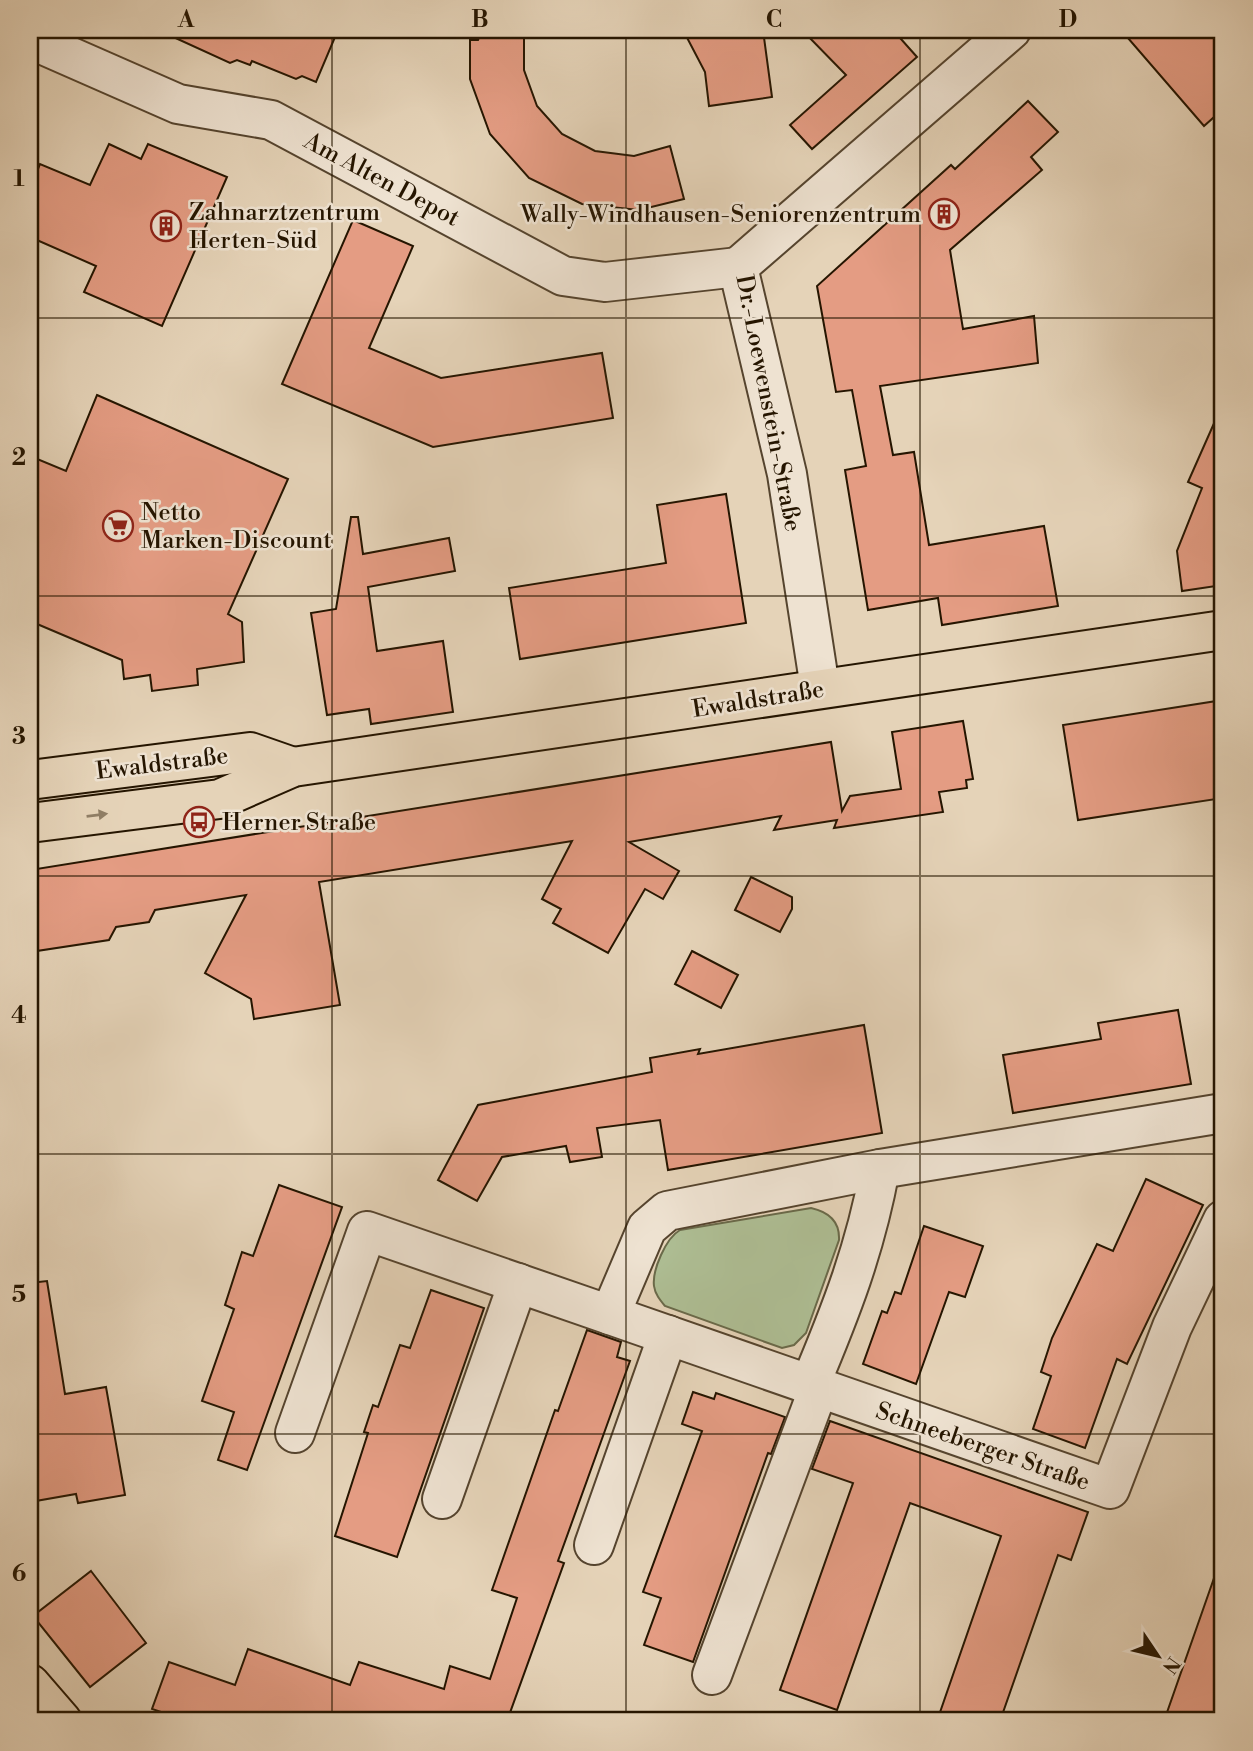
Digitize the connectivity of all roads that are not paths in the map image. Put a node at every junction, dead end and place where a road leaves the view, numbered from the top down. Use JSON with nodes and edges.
{"nodes":[{"id":1,"x":1012,"y":30,"type":"edge"},
{"id":2,"x":30,"y":39,"type":"edge"},
{"id":3,"x":738,"y":267,"type":"junction"},
{"id":4,"x":1223,"y":630,"type":"edge"},
{"id":5,"x":820,"y":688,"type":"junction"},
{"id":6,"x":293,"y":767,"type":"junction"},
{"id":7,"x":30,"y":780,"type":"edge"},
{"id":8,"x":30,"y":823,"type":"edge"},
{"id":9,"x":1223,"y":1113,"type":"edge"},
{"id":10,"x":880,"y":1169,"type":"junction"},
{"id":11,"x":1223,"y":1220,"type":"edge"},
{"id":12,"x":518,"y":1283,"type":"junction"},
{"id":13,"x":610,"y":1315,"type":"junction"},
{"id":14,"x":668,"y":1335,"type":"junction"},
{"id":15,"x":814,"y":1388,"type":"junction"},
{"id":16,"x":295,"y":1433,"type":"dead end"},
{"id":17,"x":442,"y":1499,"type":"dead end"},
{"id":18,"x":594,"y":1545,"type":"dead end"},
{"id":19,"x":712,"y":1675,"type":"dead end"},
{"id":20,"x":30,"y":1684,"type":"edge"},
{"id":21,"x":62,"y":1721,"type":"edge"}],
"edges":[{"from":1,"to":3,"type":"street","name":"Dr.-Loewenstein-Straße"},
{"from":2,"to":3,"type":"street","name":"Am Alten Depot"},
{"from":3,"to":5,"type":"street","name":"Dr.-Loewenstein-Straße"},
{"from":4,"to":5,"type":"main road","name":"Ewaldstraße"},
{"from":5,"to":6,"type":"main road","name":"Ewaldstraße"},
{"from":6,"to":7,"type":"main road","name":"Ewaldstraße"},
{"from":8,"to":6,"type":"main road","name":"Ewaldstraße","one_way":true},
{"from":9,"to":10,"type":"street"},
{"from":10,"to":13,"type":"street"},
{"from":10,"to":15,"type":"street"},
{"from":11,"to":15,"type":"street","name":"Schneeberger Straße"},
{"from":12,"to":13,"type":"street","name":"Schneeberger Straße"},
{"from":12,"to":16,"type":"street","name":"Schneeberger Straße"},
{"from":12,"to":17,"type":"street"},
{"from":13,"to":14,"type":"street","name":"Schneeberger Straße"},
{"from":14,"to":15,"type":"street","name":"Schneeberger Straße"},
{"from":14,"to":18,"type":"street"},
{"from":15,"to":19,"type":"street"},
{"from":20,"to":21,"type":"main road"}]}
